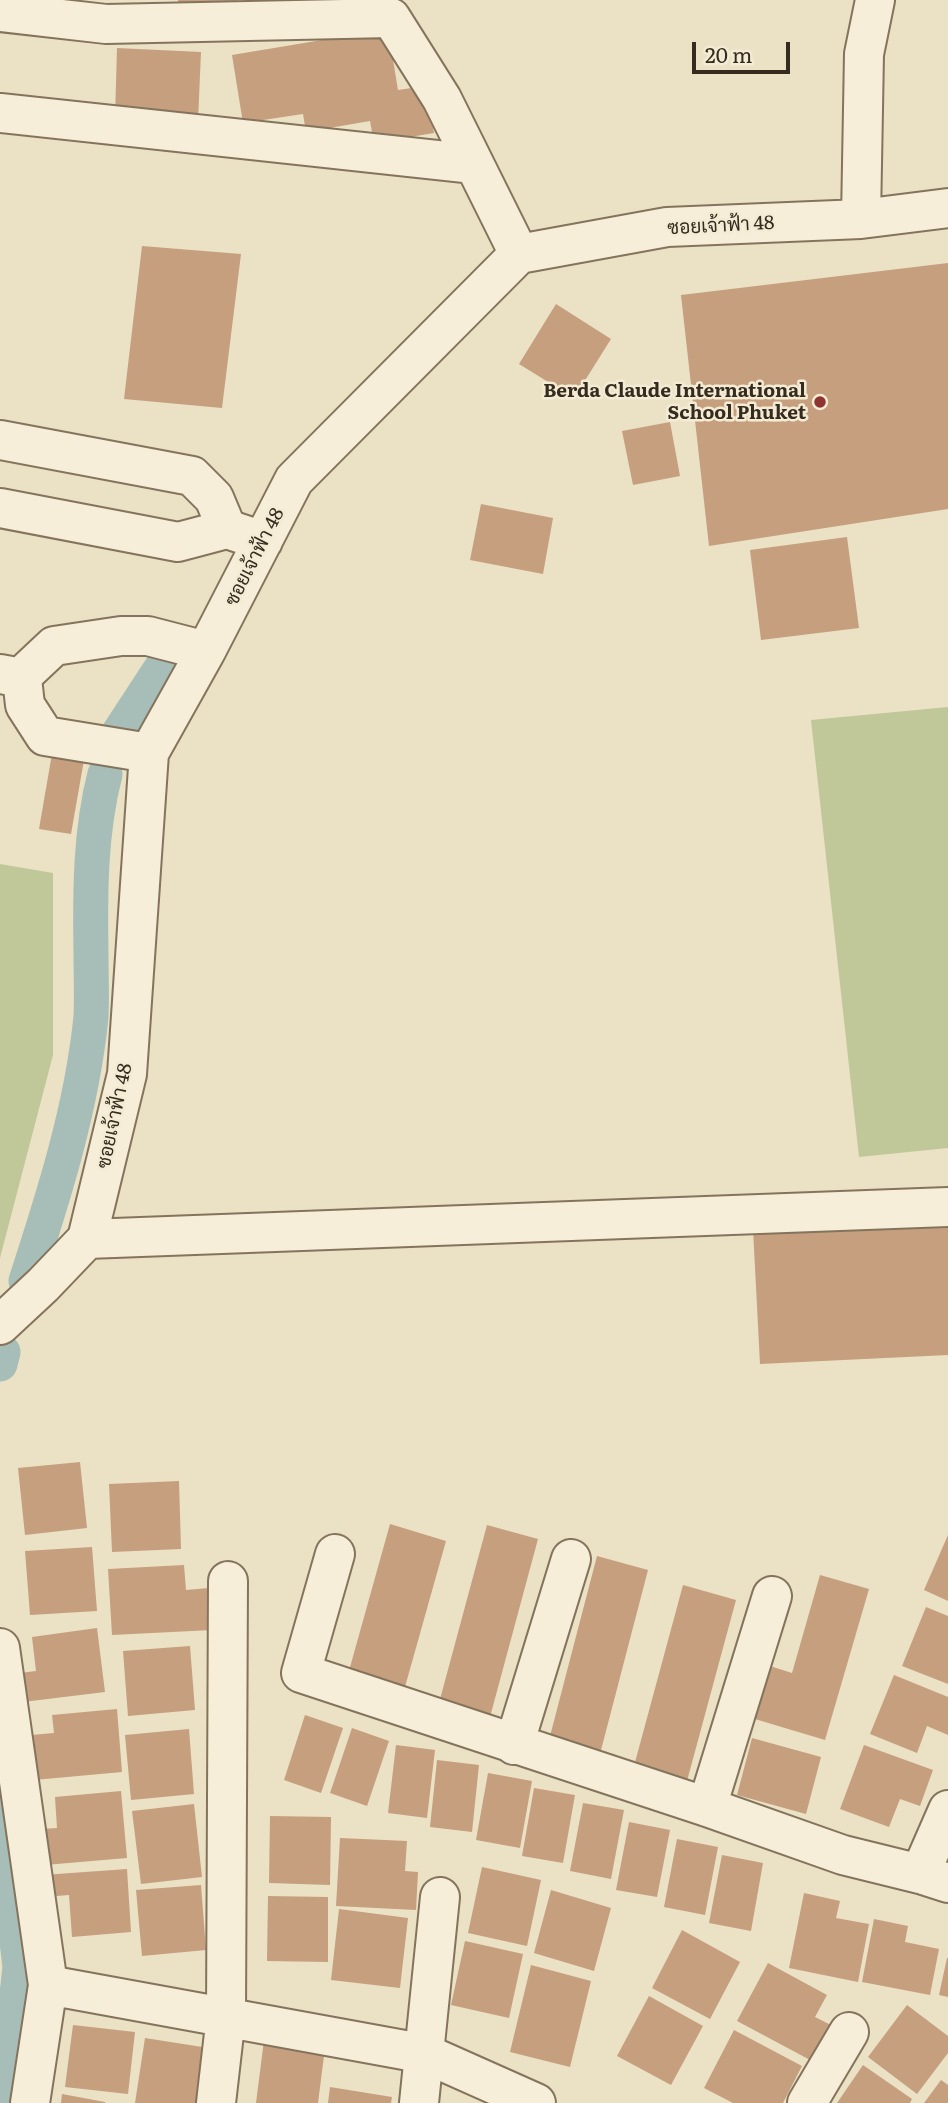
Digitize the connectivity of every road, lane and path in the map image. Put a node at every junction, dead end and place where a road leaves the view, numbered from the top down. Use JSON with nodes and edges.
{"nodes":[{"id":1,"x":875,"y":0,"type":"edge"},
{"id":2,"x":0,"y":12,"type":"edge"},
{"id":3,"x":109,"y":12,"type":"edge"},
{"id":4,"x":0,"y":113,"type":"edge"},
{"id":5,"x":474,"y":164,"type":"junction"},
{"id":6,"x":948,"y":208,"type":"edge"},
{"id":7,"x":861,"y":219,"type":"junction"},
{"id":8,"x":519,"y":254,"type":"junction"},
{"id":9,"x":0,"y":440,"type":"edge"},
{"id":10,"x":0,"y":508,"type":"edge"},
{"id":11,"x":227,"y":528,"type":"junction"},
{"id":12,"x":263,"y":541,"type":"junction"},
{"id":13,"x":206,"y":651,"type":"junction"},
{"id":14,"x":10,"y":676,"type":"edge"},
{"id":15,"x":149,"y":753,"type":"junction"},
{"id":16,"x":948,"y":1207,"type":"edge"},
{"id":17,"x":87,"y":1238,"type":"junction"},
{"id":18,"x":0,"y":1325,"type":"edge"},
{"id":19,"x":335,"y":1554,"type":"dead end"},
{"id":20,"x":570,"y":1559,"type":"dead end"},
{"id":21,"x":228,"y":1580,"type":"dead end"},
{"id":22,"x":772,"y":1596,"type":"dead end"},
{"id":23,"x":0,"y":1648,"type":"edge"},
{"id":24,"x":514,"y":1745,"type":"junction"},
{"id":25,"x":708,"y":1807,"type":"junction"},
{"id":26,"x":948,"y":1810,"type":"edge"},
{"id":27,"x":934,"y":1878,"type":"edge"},
{"id":28,"x":440,"y":1897,"type":"dead end"},
{"id":29,"x":48,"y":1985,"type":"junction"},
{"id":30,"x":226,"y":2016,"type":"junction"},
{"id":31,"x":849,"y":2032,"type":"dead end"},
{"id":32,"x":426,"y":2053,"type":"junction"},
{"id":33,"x":30,"y":2103,"type":"edge"},
{"id":34,"x":216,"y":2103,"type":"edge"},
{"id":35,"x":419,"y":2103,"type":"edge"},
{"id":36,"x":536,"y":2103,"type":"edge"},
{"id":37,"x":807,"y":2103,"type":"edge"}],
"edges":[{"from":1,"to":7,"type":"street"},
{"from":2,"to":3,"type":"street"},
{"from":3,"to":5,"type":"street"},
{"from":4,"to":5,"type":"street"},
{"from":5,"to":8,"type":"street"},
{"from":6,"to":7,"type":"street","name":"ซอยเจ้าฟ้า 48"},
{"from":7,"to":8,"type":"street","name":"ซอยเจ้าฟ้า 48"},
{"from":8,"to":12,"type":"street","name":"ซอยเจ้าฟ้า 48"},
{"from":9,"to":11,"type":"street"},
{"from":10,"to":11,"type":"street"},
{"from":11,"to":12,"type":"street"},
{"from":12,"to":13,"type":"street","name":"ซอยเจ้าฟ้า 48"},
{"from":13,"to":14,"type":"street"},
{"from":13,"to":15,"type":"street","name":"ซอยเจ้าฟ้า 48"},
{"from":14,"to":15,"type":"street"},
{"from":15,"to":17,"type":"street","name":"ซอยเจ้าฟ้า 48"},
{"from":16,"to":17,"type":"street"},
{"from":17,"to":18,"type":"street","name":"ซอยเจ้าฟ้า 48"},
{"from":19,"to":24,"type":"street"},
{"from":20,"to":24,"type":"street"},
{"from":21,"to":30,"type":"street"},
{"from":22,"to":25,"type":"street"},
{"from":23,"to":29,"type":"street"},
{"from":24,"to":25,"type":"street"},
{"from":25,"to":27,"type":"street"},
{"from":26,"to":27,"type":"street"},
{"from":28,"to":32,"type":"street"},
{"from":29,"to":30,"type":"street"},
{"from":29,"to":33,"type":"street"},
{"from":30,"to":32,"type":"street"},
{"from":30,"to":34,"type":"street"},
{"from":31,"to":37,"type":"street"},
{"from":32,"to":35,"type":"street"},
{"from":32,"to":36,"type":"street"}]}
